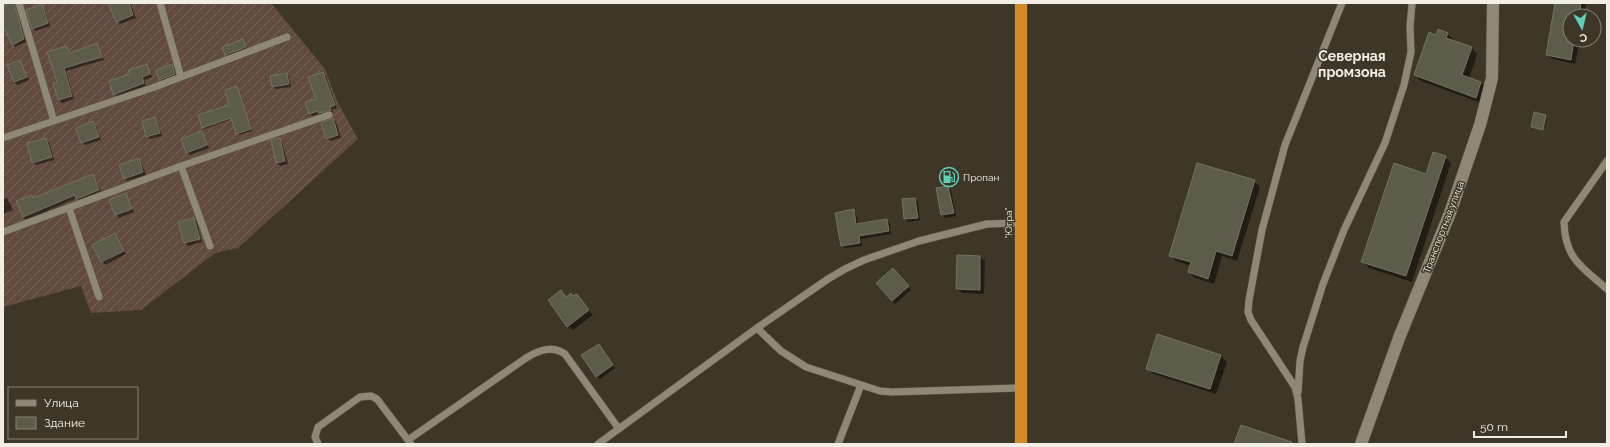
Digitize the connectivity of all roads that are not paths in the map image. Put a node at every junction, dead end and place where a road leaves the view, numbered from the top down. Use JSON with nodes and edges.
{"nodes":[{"id":1,"x":19,"y":3,"type":"edge"},
{"id":2,"x":160,"y":3,"type":"edge"},
{"id":3,"x":1021,"y":3,"type":"edge"},
{"id":4,"x":1342,"y":3,"type":"edge"},
{"id":5,"x":1412,"y":3,"type":"edge"},
{"id":6,"x":1494,"y":3,"type":"edge"},
{"id":7,"x":287,"y":37,"type":"dead end"},
{"id":8,"x":181,"y":77,"type":"junction"},
{"id":9,"x":329,"y":115,"type":"dead end"},
{"id":10,"x":54,"y":121,"type":"junction"},
{"id":11,"x":3,"y":138,"type":"edge"},
{"id":12,"x":1607,"y":161,"type":"edge"},
{"id":13,"x":181,"y":166,"type":"junction"},
{"id":14,"x":69,"y":208,"type":"junction"},
{"id":15,"x":1020,"y":223,"type":"junction"},
{"id":16,"x":3,"y":232,"type":"edge"},
{"id":17,"x":210,"y":246,"type":"dead end"},
{"id":18,"x":1607,"y":289,"type":"edge"},
{"id":19,"x":98,"y":297,"type":"dead end"},
{"id":20,"x":757,"y":328,"type":"junction"},
{"id":21,"x":861,"y":384,"type":"junction"},
{"id":22,"x":1021,"y":388,"type":"junction"},
{"id":23,"x":1298,"y":399,"type":"junction"},
{"id":24,"x":619,"y":429,"type":"junction"},
{"id":25,"x":409,"y":442,"type":"edge"},
{"id":26,"x":318,"y":444,"type":"edge"},
{"id":27,"x":598,"y":444,"type":"edge"},
{"id":28,"x":838,"y":444,"type":"edge"},
{"id":29,"x":1021,"y":444,"type":"edge"},
{"id":30,"x":1302,"y":444,"type":"edge"},
{"id":31,"x":1361,"y":444,"type":"edge"}],
"edges":[{"from":1,"to":10,"type":"lane"},
{"from":2,"to":8,"type":"lane"},
{"from":3,"to":15,"type":"highway","name":"\"Югра\""},
{"from":4,"to":23,"type":"lane"},
{"from":5,"to":23,"type":"lane"},
{"from":6,"to":31,"type":"street","name":"Транспортная улица"},
{"from":7,"to":8,"type":"lane"},
{"from":8,"to":10,"type":"lane"},
{"from":9,"to":13,"type":"lane"},
{"from":10,"to":11,"type":"lane"},
{"from":12,"to":18,"type":"lane"},
{"from":13,"to":14,"type":"lane"},
{"from":13,"to":17,"type":"lane"},
{"from":14,"to":16,"type":"lane"},
{"from":14,"to":19,"type":"lane"},
{"from":15,"to":20,"type":"lane"},
{"from":15,"to":22,"type":"highway","name":"\"Югра\""},
{"from":20,"to":21,"type":"lane"},
{"from":20,"to":24,"type":"lane"},
{"from":21,"to":22,"type":"lane"},
{"from":21,"to":28,"type":"lane"},
{"from":22,"to":29,"type":"highway","name":"\"Югра\""},
{"from":23,"to":30,"type":"lane"},
{"from":24,"to":25,"type":"lane"},
{"from":24,"to":27,"type":"lane"},
{"from":25,"to":26,"type":"lane"}]}
